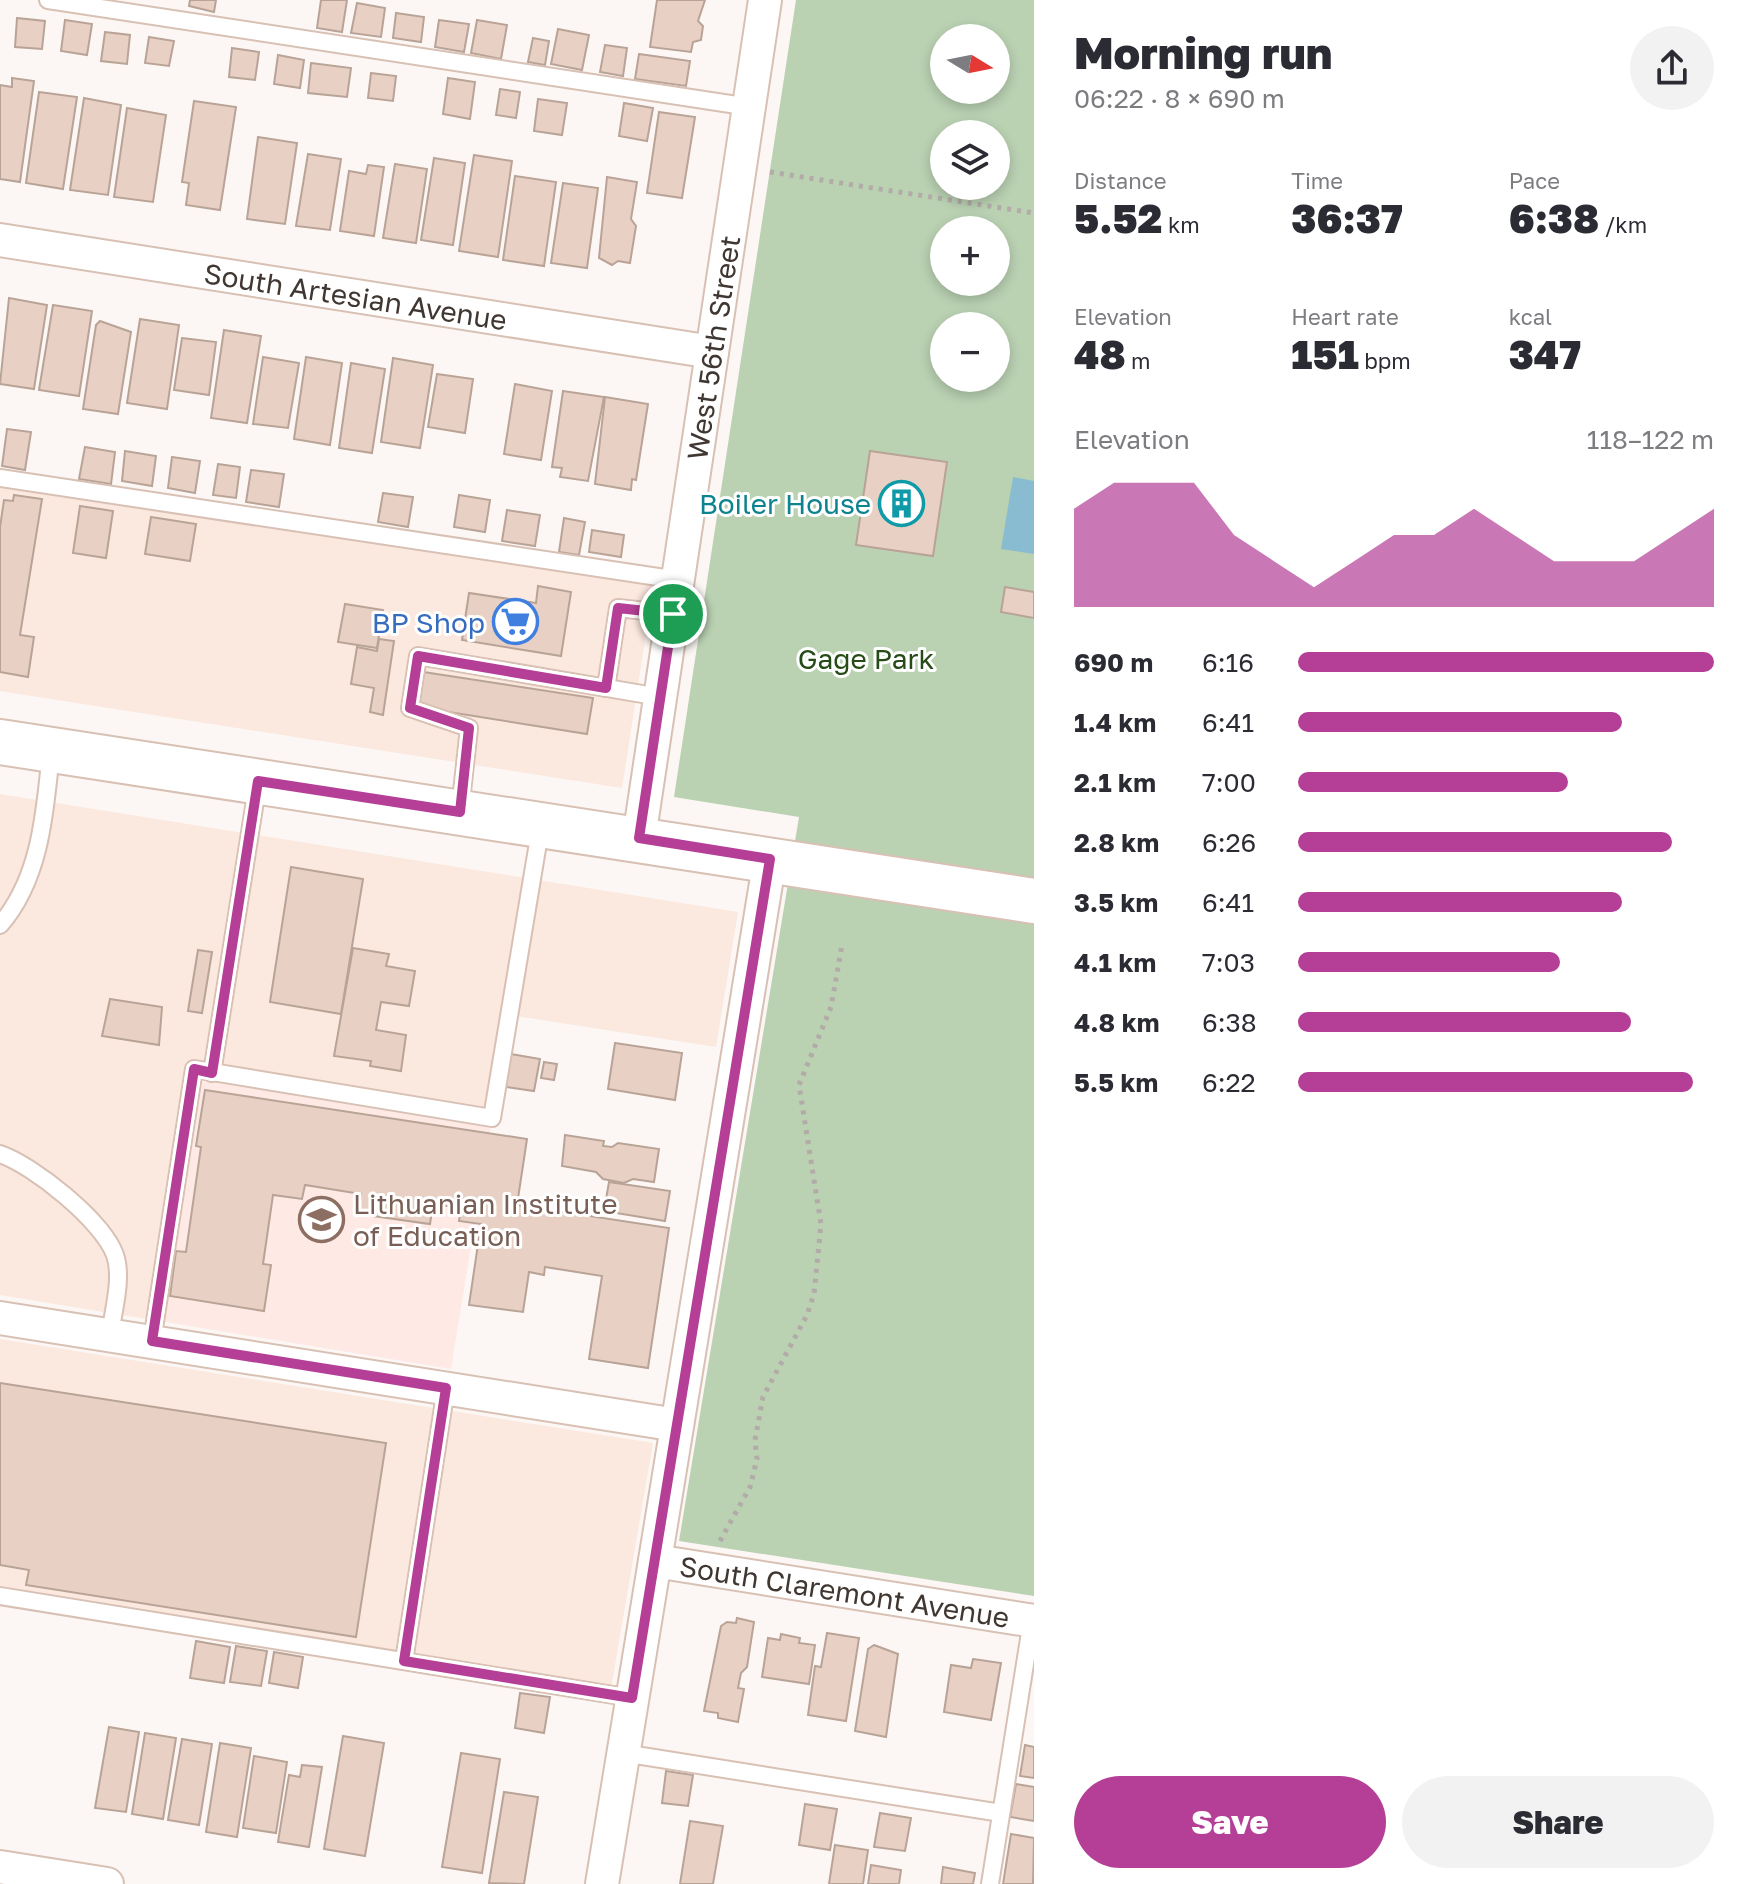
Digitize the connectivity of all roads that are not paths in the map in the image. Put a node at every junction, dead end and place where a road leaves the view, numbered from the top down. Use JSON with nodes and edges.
{"nodes":[{"id":1,"x":48,"y":0,"type":"edge"},
{"id":2,"x":765,"y":0,"type":"edge"},
{"id":3,"x":750,"y":107,"type":"junction"},
{"id":4,"x":0,"y":240,"type":"edge"},
{"id":5,"x":712,"y":352,"type":"junction"},
{"id":6,"x":0,"y":478,"type":"edge"},
{"id":7,"x":678,"y":580,"type":"junction"},
{"id":8,"x":673,"y":614,"type":"junction"},
{"id":9,"x":606,"y":688,"type":"junction"},
{"id":10,"x":660,"y":697,"type":"junction"},
{"id":11,"x":0,"y":742,"type":"edge"},
{"id":12,"x":51,"y":750,"type":"junction"},
{"id":13,"x":258,"y":781,"type":"junction"},
{"id":14,"x":460,"y":812,"type":"junction"},
{"id":15,"x":542,"y":824,"type":"junction"},
{"id":16,"x":639,"y":838,"type":"junction"},
{"id":17,"x":770,"y":859,"type":"junction"},
{"id":18,"x":1034,"y":901,"type":"edge"},
{"id":19,"x":0,"y":925,"type":"edge"},
{"id":20,"x":212,"y":1073,"type":"junction"},
{"id":21,"x":0,"y":1154,"type":"edge"},
{"id":22,"x":0,"y":1318,"type":"edge"},
{"id":23,"x":110,"y":1335,"type":"junction"},
{"id":24,"x":152,"y":1341,"type":"junction"},
{"id":25,"x":446,"y":1388,"type":"junction"},
{"id":26,"x":677,"y":1425,"type":"junction"},
{"id":27,"x":655,"y":1561,"type":"junction"},
{"id":28,"x":0,"y":1596,"type":"edge"},
{"id":29,"x":1033,"y":1620,"type":"edge"},
{"id":30,"x":404,"y":1661,"type":"junction"},
{"id":31,"x":632,"y":1698,"type":"junction"},
{"id":32,"x":623,"y":1753,"type":"junction"},
{"id":33,"x":1001,"y":1813,"type":"junction"},
{"id":34,"x":0,"y":1867,"type":"edge"},
{"id":35,"x":41,"y":1879,"type":"edge"},
{"id":36,"x":107,"y":1884,"type":"edge"},
{"id":37,"x":602,"y":1884,"type":"edge"},
{"id":38,"x":990,"y":1884,"type":"edge"}],
"edges":[{"from":1,"to":3,"type":"lane"},
{"from":2,"to":3,"type":"street","name":"West 56th Street"},
{"from":3,"to":5,"type":"street","name":"West 56th Street"},
{"from":4,"to":5,"type":"street","name":"South Artesian Avenue"},
{"from":5,"to":7,"type":"street","name":"West 56th Street"},
{"from":6,"to":7,"type":"lane"},
{"from":7,"to":8,"type":"street","name":"West 56th Street"},
{"from":8,"to":9,"type":"lane"},
{"from":8,"to":10,"type":"street","name":"West 56th Street"},
{"from":9,"to":10,"type":"lane"},
{"from":9,"to":14,"type":"lane"},
{"from":10,"to":16,"type":"street","name":"West 56th Street"},
{"from":11,"to":12,"type":"main road"},
{"from":12,"to":13,"type":"main road"},
{"from":12,"to":19,"type":"lane"},
{"from":13,"to":14,"type":"main road"},
{"from":13,"to":20,"type":"lane"},
{"from":14,"to":15,"type":"main road"},
{"from":15,"to":16,"type":"main road"},
{"from":15,"to":20,"type":"lane"},
{"from":16,"to":17,"type":"main road"},
{"from":17,"to":18,"type":"main road"},
{"from":17,"to":26,"type":"street"},
{"from":20,"to":24,"type":"lane"},
{"from":21,"to":23,"type":"lane"},
{"from":22,"to":23,"type":"street"},
{"from":23,"to":24,"type":"street"},
{"from":24,"to":25,"type":"street"},
{"from":25,"to":26,"type":"street"},
{"from":25,"to":30,"type":"lane"},
{"from":26,"to":27,"type":"street"},
{"from":27,"to":29,"type":"street","name":"South Claremont Avenue"},
{"from":27,"to":31,"type":"street"},
{"from":28,"to":30,"type":"lane"},
{"from":29,"to":33,"type":"lane"},
{"from":30,"to":31,"type":"lane"},
{"from":31,"to":32,"type":"street"},
{"from":32,"to":33,"type":"lane"},
{"from":32,"to":37,"type":"street"},
{"from":33,"to":38,"type":"lane"},
{"from":34,"to":35,"type":"street"},
{"from":35,"to":36,"type":"street"}]}
